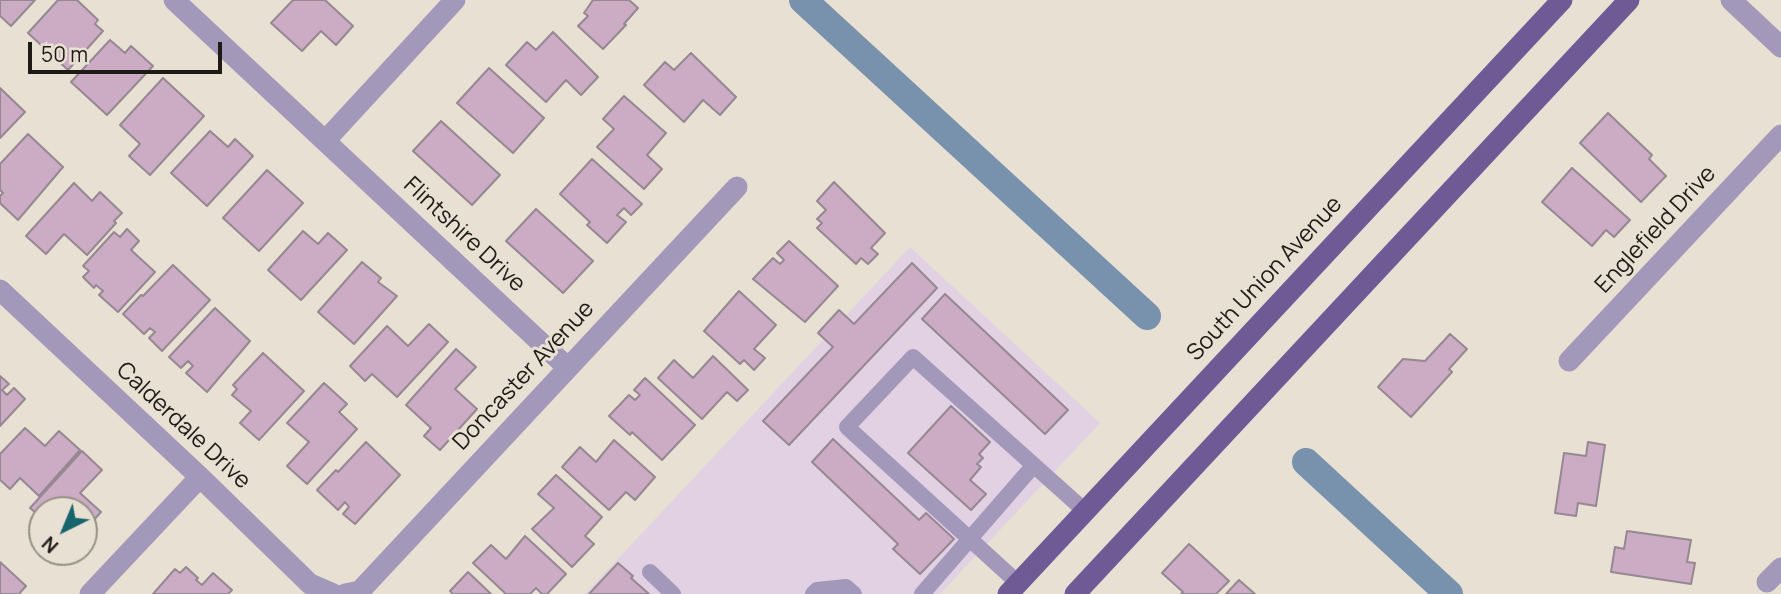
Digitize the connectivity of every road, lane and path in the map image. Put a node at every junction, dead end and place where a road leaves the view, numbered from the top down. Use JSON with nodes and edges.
{"nodes":[{"id":1,"x":174,"y":0,"type":"edge"},
{"id":2,"x":455,"y":0,"type":"edge"},
{"id":3,"x":1562,"y":0,"type":"edge"},
{"id":4,"x":1629,"y":0,"type":"edge"},
{"id":5,"x":1731,"y":0,"type":"edge"},
{"id":6,"x":1781,"y":47,"type":"edge"},
{"id":7,"x":1781,"y":135,"type":"edge"},
{"id":8,"x":325,"y":141,"type":"junction"},
{"id":9,"x":737,"y":187,"type":"dead end"},
{"id":10,"x":0,"y":290,"type":"edge"},
{"id":11,"x":1569,"y":361,"type":"dead end"},
{"id":12,"x":568,"y":368,"type":"junction"},
{"id":13,"x":1034,"y":465,"type":"junction"},
{"id":14,"x":200,"y":477,"type":"junction"},
{"id":15,"x":1085,"y":511,"type":"junction"},
{"id":16,"x":971,"y":540,"type":"junction"},
{"id":17,"x":650,"y":572,"type":"dead end"},
{"id":18,"x":1012,"y":589,"type":"edge"},
{"id":19,"x":90,"y":594,"type":"edge"},
{"id":20,"x":333,"y":594,"type":"edge"},
{"id":21,"x":345,"y":594,"type":"edge"},
{"id":22,"x":673,"y":594,"type":"edge"},
{"id":23,"x":813,"y":594,"type":"edge"},
{"id":24,"x":854,"y":594,"type":"edge"},
{"id":25,"x":922,"y":594,"type":"edge"},
{"id":26,"x":1076,"y":594,"type":"edge"}],
"edges":[{"from":1,"to":8,"type":"street","name":"Flintshire Drive"},
{"from":2,"to":8,"type":"street"},
{"from":3,"to":15,"type":"main road","name":"South Union Avenue"},
{"from":4,"to":26,"type":"main road"},
{"from":5,"to":6,"type":"street"},
{"from":7,"to":11,"type":"street","name":"Englefield Drive"},
{"from":8,"to":12,"type":"street","name":"Flintshire Drive"},
{"from":9,"to":12,"type":"street","name":"Doncaster Avenue"},
{"from":10,"to":14,"type":"street","name":"Calderdale Drive"},
{"from":12,"to":21,"type":"street","name":"Doncaster Avenue"},
{"from":13,"to":15,"type":"lane"},
{"from":13,"to":16,"type":"lane"},
{"from":13,"to":16,"type":"lane"},
{"from":14,"to":19,"type":"street"},
{"from":14,"to":20,"type":"street","name":"Calderdale Drive"},
{"from":15,"to":18,"type":"main road","name":"South Union Avenue"},
{"from":16,"to":18,"type":"lane"},
{"from":16,"to":25,"type":"lane"},
{"from":17,"to":22,"type":"lane"},
{"from":23,"to":24,"type":"lane"}]}
